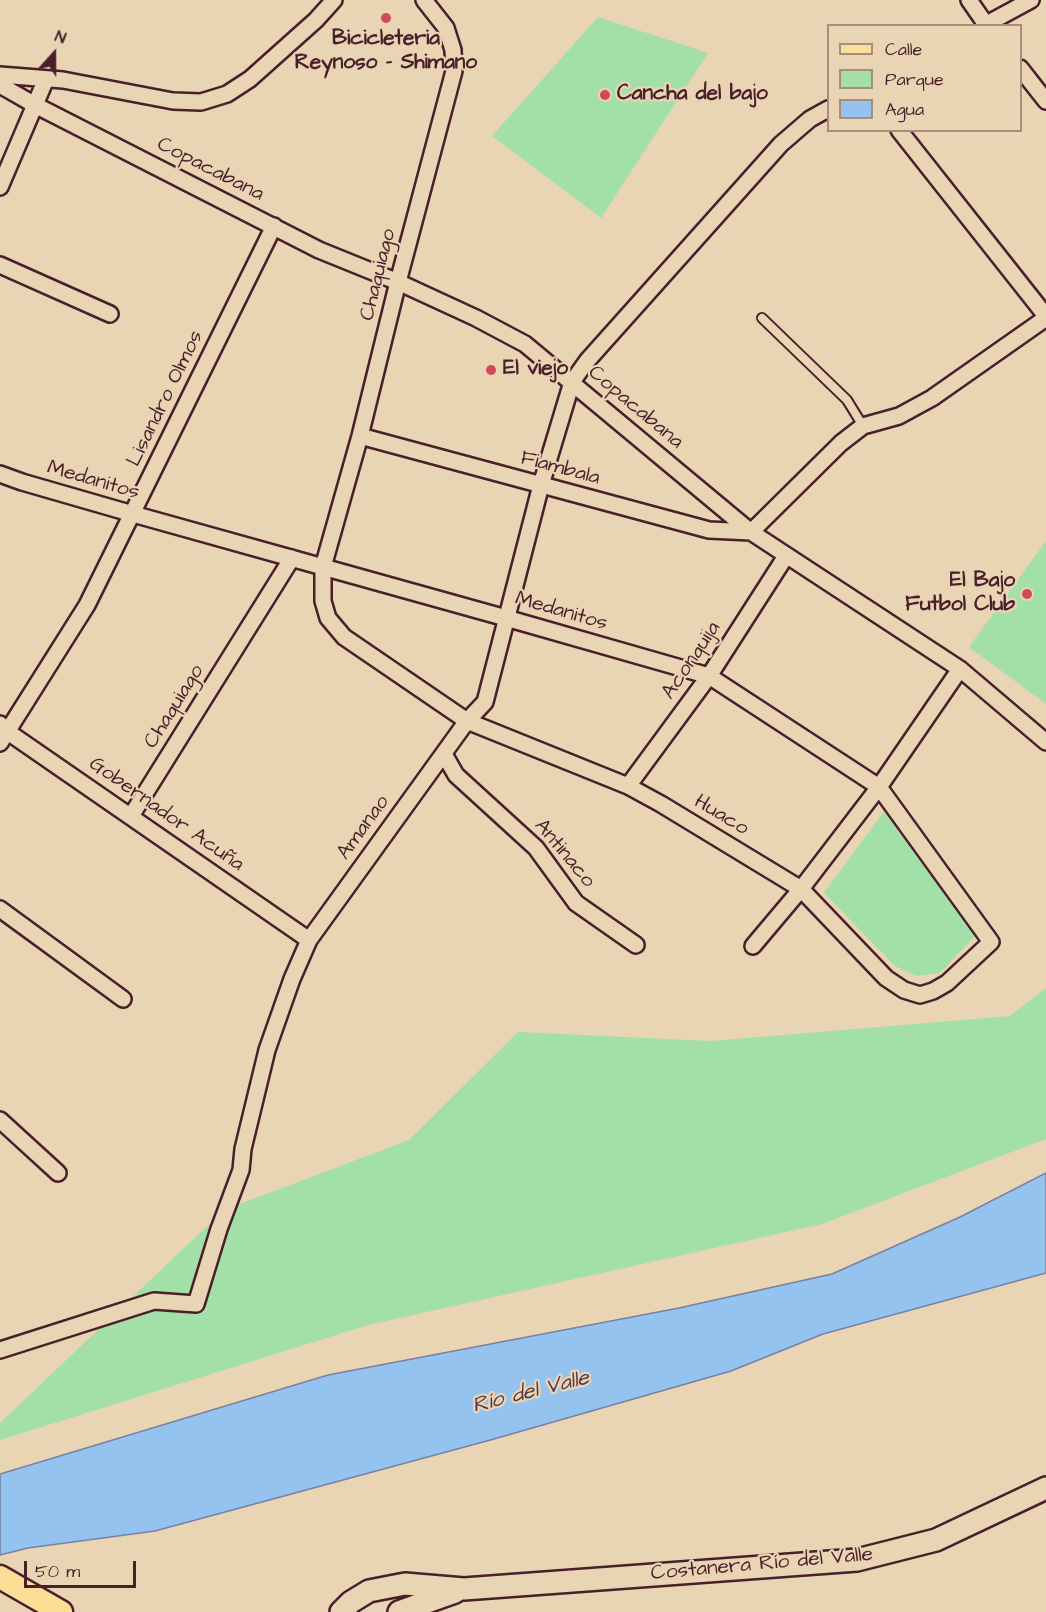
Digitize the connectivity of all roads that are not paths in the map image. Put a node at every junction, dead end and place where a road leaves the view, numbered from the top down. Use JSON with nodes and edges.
{"nodes":[{"id":1,"x":334,"y":0,"type":"edge"},
{"id":2,"x":424,"y":0,"type":"edge"},
{"id":3,"x":969,"y":0,"type":"edge"},
{"id":4,"x":1030,"y":0,"type":"edge"},
{"id":5,"x":985,"y":24,"type":"edge"},
{"id":6,"x":988,"y":24,"type":"edge"},
{"id":7,"x":1022,"y":71,"type":"edge"},
{"id":8,"x":0,"y":75,"type":"edge"},
{"id":9,"x":46,"y":79,"type":"junction"},
{"id":10,"x":0,"y":86,"type":"edge"},
{"id":11,"x":1046,"y":101,"type":"edge"},
{"id":12,"x":35,"y":105,"type":"junction"},
{"id":13,"x":827,"y":110,"type":"edge"},
{"id":14,"x":901,"y":132,"type":"edge"},
{"id":15,"x":0,"y":187,"type":"edge"},
{"id":16,"x":274,"y":226,"type":"junction"},
{"id":17,"x":0,"y":265,"type":"edge"},
{"id":18,"x":398,"y":282,"type":"junction"},
{"id":19,"x":110,"y":314,"type":"dead end"},
{"id":20,"x":1046,"y":317,"type":"edge"},
{"id":21,"x":762,"y":318,"type":"dead end"},
{"id":22,"x":572,"y":382,"type":"junction"},
{"id":23,"x":863,"y":426,"type":"junction"},
{"id":24,"x":360,"y":436,"type":"junction"},
{"id":25,"x":0,"y":474,"type":"edge"},
{"id":26,"x":541,"y":485,"type":"junction"},
{"id":27,"x":133,"y":514,"type":"junction"},
{"id":28,"x":751,"y":532,"type":"junction"},
{"id":29,"x":786,"y":556,"type":"junction"},
{"id":30,"x":292,"y":558,"type":"junction"},
{"id":31,"x":323,"y":567,"type":"junction"},
{"id":32,"x":506,"y":618,"type":"junction"},
{"id":33,"x":960,"y":669,"type":"junction"},
{"id":34,"x":710,"y":676,"type":"junction"},
{"id":35,"x":467,"y":722,"type":"junction"},
{"id":36,"x":3,"y":733,"type":"edge"},
{"id":37,"x":1046,"y":742,"type":"edge"},
{"id":38,"x":444,"y":754,"type":"junction"},
{"id":39,"x":628,"y":786,"type":"junction"},
{"id":40,"x":879,"y":787,"type":"junction"},
{"id":41,"x":131,"y":816,"type":"junction"},
{"id":42,"x":801,"y":889,"type":"junction"},
{"id":43,"x":0,"y":909,"type":"edge"},
{"id":44,"x":309,"y":940,"type":"junction"},
{"id":45,"x":636,"y":945,"type":"dead end"},
{"id":46,"x":753,"y":946,"type":"dead end"},
{"id":47,"x":920,"y":994,"type":"joint"},
{"id":48,"x":123,"y":999,"type":"dead end"},
{"id":49,"x":0,"y":1120,"type":"edge"},
{"id":50,"x":58,"y":1173,"type":"dead end"},
{"id":51,"x":0,"y":1350,"type":"edge"},
{"id":52,"x":1046,"y":1488,"type":"edge"},
{"id":53,"x":0,"y":1577,"type":"edge"},
{"id":54,"x":465,"y":1589,"type":"junction"},
{"id":55,"x":61,"y":1612,"type":"edge"},
{"id":56,"x":341,"y":1612,"type":"edge"},
{"id":57,"x":399,"y":1612,"type":"edge"}],
"edges":[{"from":1,"to":9,"type":"street"},
{"from":2,"to":18,"type":"street","name":"Chaquiago"},
{"from":3,"to":5,"type":"street"},
{"from":4,"to":6,"type":"street"},
{"from":7,"to":11,"type":"street"},
{"from":8,"to":9,"type":"street"},
{"from":9,"to":12,"type":"street"},
{"from":10,"to":12,"type":"street","name":"Copacabana"},
{"from":12,"to":15,"type":"street"},
{"from":12,"to":16,"type":"street","name":"Copacabana"},
{"from":13,"to":22,"type":"street","name":"Amanao"},
{"from":14,"to":20,"type":"street"},
{"from":16,"to":18,"type":"street","name":"Copacabana"},
{"from":16,"to":27,"type":"street","name":"Lisandro Olmos"},
{"from":17,"to":19,"type":"street"},
{"from":18,"to":22,"type":"street","name":"Copacabana"},
{"from":18,"to":24,"type":"street","name":"Chaquiago"},
{"from":20,"to":23,"type":"street"},
{"from":21,"to":23,"type":"lane"},
{"from":22,"to":26,"type":"street","name":"Amanao"},
{"from":22,"to":28,"type":"street","name":"Copacabana"},
{"from":23,"to":28,"type":"street"},
{"from":24,"to":26,"type":"street","name":"Fiambala"},
{"from":24,"to":31,"type":"street","name":"Chaquiago"},
{"from":25,"to":27,"type":"street","name":"Medanitos"},
{"from":26,"to":28,"type":"street","name":"Fiambala"},
{"from":26,"to":32,"type":"street","name":"Amanao"},
{"from":27,"to":30,"type":"street","name":"Medanitos"},
{"from":27,"to":36,"type":"street","name":"Lisandro Olmos"},
{"from":28,"to":29,"type":"street","name":"Copacabana"},
{"from":29,"to":33,"type":"street","name":"Copacabana"},
{"from":29,"to":34,"type":"street","name":"Aconquija"},
{"from":30,"to":31,"type":"street","name":"Medanitos"},
{"from":30,"to":41,"type":"street","name":"Chaquiago"},
{"from":31,"to":32,"type":"street","name":"Medanitos"},
{"from":31,"to":35,"type":"street"},
{"from":32,"to":34,"type":"street","name":"Medanitos"},
{"from":32,"to":35,"type":"street","name":"Amanao"},
{"from":33,"to":37,"type":"street","name":"Copacabana"},
{"from":33,"to":40,"type":"street"},
{"from":34,"to":39,"type":"street","name":"Aconquija"},
{"from":34,"to":40,"type":"street","name":"Medanitos"},
{"from":35,"to":38,"type":"street","name":"Amanao"},
{"from":35,"to":39,"type":"street","name":"Huaco"},
{"from":36,"to":41,"type":"street","name":"Gobernador Acuña"},
{"from":38,"to":44,"type":"street","name":"Amanao"},
{"from":38,"to":45,"type":"street","name":"Antinaco"},
{"from":39,"to":42,"type":"street","name":"Huaco"},
{"from":40,"to":42,"type":"street"},
{"from":40,"to":47,"type":"street","name":"Medanitos"},
{"from":41,"to":44,"type":"street","name":"Gobernador Acuña"},
{"from":42,"to":46,"type":"street"},
{"from":42,"to":47,"type":"street","name":"Huaco"},
{"from":43,"to":48,"type":"street"},
{"from":44,"to":51,"type":"street","name":"Amanao"},
{"from":49,"to":50,"type":"street"},
{"from":52,"to":54,"type":"main road","name":"Costanera Río del Valle"},
{"from":53,"to":55,"type":"main road"},
{"from":54,"to":56,"type":"main road","name":"Costanera Río del Valle"},
{"from":54,"to":57,"type":"main road","name":"Costanera Río del Valle"}]}
